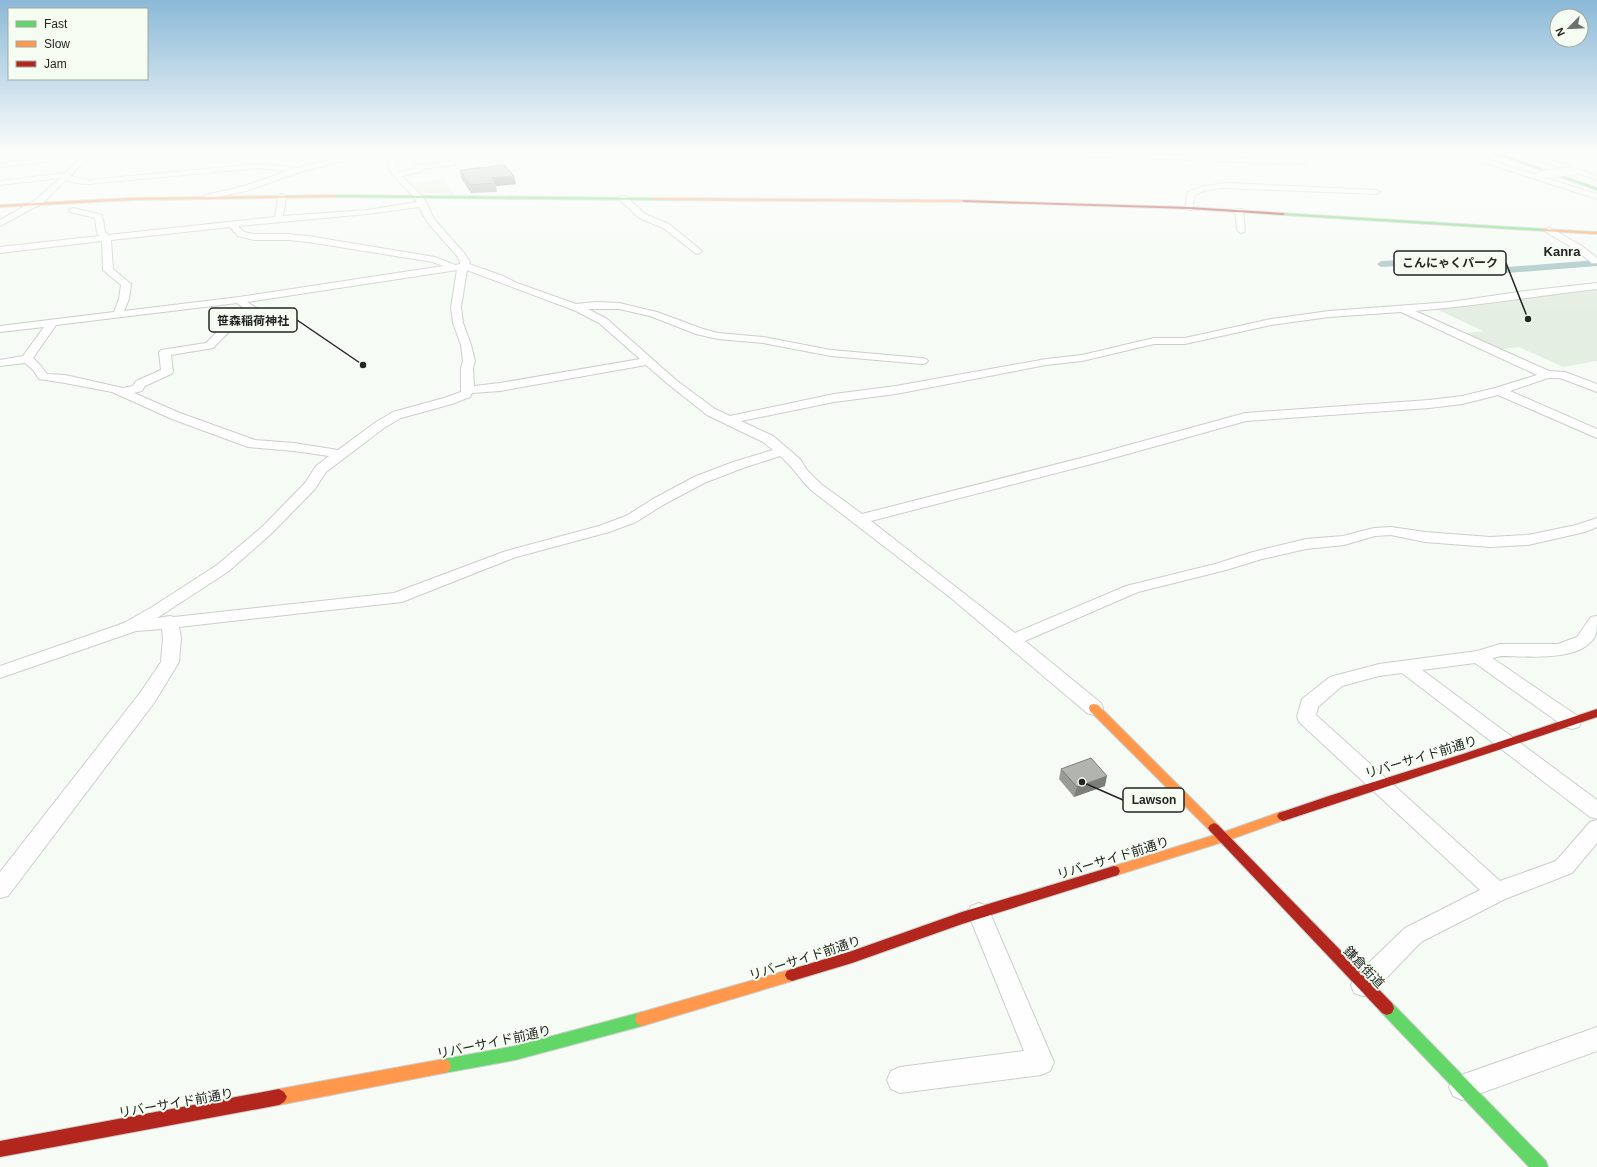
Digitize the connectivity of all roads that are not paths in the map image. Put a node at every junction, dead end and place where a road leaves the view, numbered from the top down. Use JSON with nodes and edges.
{"nodes":[{"id":1,"x":31,"y":206,"type":"edge"},
{"id":2,"x":280,"y":206,"type":"edge"},
{"id":3,"x":391,"y":206,"type":"edge"},
{"id":4,"x":423,"y":206,"type":"edge"},
{"id":5,"x":632,"y":206,"type":"edge"},
{"id":6,"x":1140,"y":206,"type":"edge"},
{"id":7,"x":1189,"y":208,"type":"joint"},
{"id":8,"x":72,"y":210,"type":"dead end"},
{"id":9,"x":1239,"y":211,"type":"junction"},
{"id":10,"x":278,"y":219,"type":"junction"},
{"id":11,"x":0,"y":223,"type":"edge"},
{"id":12,"x":232,"y":224,"type":"junction"},
{"id":13,"x":1241,"y":230,"type":"dead end"},
{"id":14,"x":1549,"y":230,"type":"junction"},
{"id":15,"x":1596,"y":234,"type":"edge"},
{"id":16,"x":106,"y":238,"type":"junction"},
{"id":17,"x":0,"y":250,"type":"edge"},
{"id":18,"x":698,"y":251,"type":"dead end"},
{"id":19,"x":1595,"y":261,"type":"dead end"},
{"id":20,"x":459,"y":267,"type":"junction"},
{"id":21,"x":1597,"y":286,"type":"edge"},
{"id":22,"x":239,"y":300,"type":"junction"},
{"id":23,"x":576,"y":307,"type":"junction"},
{"id":24,"x":1400,"y":308,"type":"junction"},
{"id":25,"x":118,"y":314,"type":"junction"},
{"id":26,"x":52,"y":323,"type":"junction"},
{"id":27,"x":0,"y":329,"type":"edge"},
{"id":28,"x":27,"y":359,"type":"junction"},
{"id":29,"x":650,"y":361,"type":"junction"},
{"id":30,"x":922,"y":361,"type":"dead end"},
{"id":31,"x":0,"y":363,"type":"edge"},
{"id":32,"x":1547,"y":375,"type":"junction"},
{"id":33,"x":1597,"y":388,"type":"edge"},
{"id":34,"x":468,"y":390,"type":"junction"},
{"id":35,"x":1499,"y":391,"type":"junction"},
{"id":36,"x":123,"y":392,"type":"junction"},
{"id":37,"x":730,"y":420,"type":"junction"},
{"id":38,"x":1597,"y":434,"type":"edge"},
{"id":39,"x":782,"y":451,"type":"junction"},
{"id":40,"x":340,"y":454,"type":"junction"},
{"id":41,"x":859,"y":519,"type":"junction"},
{"id":42,"x":1597,"y":522,"type":"edge"},
{"id":43,"x":1580,"y":529,"type":"junction"},
{"id":44,"x":1597,"y":533,"type":"edge"},
{"id":45,"x":170,"y":621,"type":"junction"},
{"id":46,"x":1597,"y":621,"type":"edge"},
{"id":47,"x":130,"y":627,"type":"junction"},
{"id":48,"x":1013,"y":640,"type":"junction"},
{"id":49,"x":1478,"y":657,"type":"junction"},
{"id":50,"x":1406,"y":667,"type":"junction"},
{"id":51,"x":0,"y":672,"type":"edge"},
{"id":52,"x":1094,"y":708,"type":"joint"},
{"id":53,"x":1597,"y":713,"type":"edge"},
{"id":54,"x":1572,"y":722,"type":"junction"},
{"id":55,"x":1507,"y":743,"type":"junction"},
{"id":56,"x":1380,"y":784,"type":"junction"},
{"id":57,"x":1597,"y":811,"type":"edge"},
{"id":58,"x":1597,"y":828,"type":"edge"},
{"id":59,"x":1223,"y":837,"type":"junction"},
{"id":60,"x":0,"y":889,"type":"edge"},
{"id":61,"x":1497,"y":892,"type":"junction"},
{"id":62,"x":979,"y":913,"type":"junction"},
{"id":63,"x":1363,"y":985,"type":"junction"},
{"id":64,"x":1597,"y":1039,"type":"edge"},
{"id":65,"x":900,"y":1080,"type":"dead end"},
{"id":66,"x":1462,"y":1087,"type":"junction"},
{"id":67,"x":0,"y":1149,"type":"edge"},
{"id":68,"x":1540,"y":1167,"type":"edge"}],
"edges":[{"from":1,"to":11,"type":"street"},
{"from":2,"to":10,"type":"street"},
{"from":3,"to":10,"type":"street"},
{"from":4,"to":20,"type":"street"},
{"from":5,"to":18,"type":"street"},
{"from":6,"to":7,"type":"main road"},
{"from":7,"to":9,"type":"main road"},
{"from":8,"to":16,"type":"street"},
{"from":9,"to":13,"type":"street"},
{"from":9,"to":14,"type":"main road"},
{"from":10,"to":12,"type":"street"},
{"from":12,"to":16,"type":"street"},
{"from":12,"to":20,"type":"street"},
{"from":14,"to":15,"type":"main road"},
{"from":14,"to":19,"type":"street"},
{"from":16,"to":17,"type":"street"},
{"from":16,"to":25,"type":"street"},
{"from":20,"to":22,"type":"street"},
{"from":20,"to":23,"type":"street"},
{"from":20,"to":34,"type":"street"},
{"from":21,"to":24,"type":"street"},
{"from":22,"to":25,"type":"street"},
{"from":22,"to":36,"type":"street"},
{"from":23,"to":29,"type":"street"},
{"from":23,"to":30,"type":"street"},
{"from":24,"to":32,"type":"street"},
{"from":24,"to":37,"type":"street"},
{"from":25,"to":26,"type":"street"},
{"from":26,"to":27,"type":"street"},
{"from":26,"to":28,"type":"street"},
{"from":28,"to":31,"type":"street"},
{"from":28,"to":36,"type":"street"},
{"from":29,"to":34,"type":"street"},
{"from":29,"to":37,"type":"street"},
{"from":32,"to":33,"type":"street"},
{"from":32,"to":35,"type":"street"},
{"from":34,"to":40,"type":"street"},
{"from":35,"to":38,"type":"street"},
{"from":35,"to":41,"type":"street"},
{"from":36,"to":40,"type":"street"},
{"from":37,"to":39,"type":"street"},
{"from":39,"to":41,"type":"street"},
{"from":39,"to":45,"type":"street"},
{"from":40,"to":47,"type":"street"},
{"from":41,"to":48,"type":"street"},
{"from":42,"to":43,"type":"street"},
{"from":43,"to":44,"type":"street"},
{"from":43,"to":48,"type":"street"},
{"from":45,"to":47,"type":"street"},
{"from":45,"to":60,"type":"street"},
{"from":46,"to":49,"type":"street"},
{"from":47,"to":51,"type":"street"},
{"from":48,"to":52,"type":"street"},
{"from":49,"to":50,"type":"street"},
{"from":49,"to":54,"type":"street"},
{"from":50,"to":55,"type":"street"},
{"from":50,"to":56,"type":"street"},
{"from":52,"to":59,"type":"main road","name":"鎌倉街道"},
{"from":53,"to":54,"type":"main road","name":"リバーサイド前通り"},
{"from":54,"to":55,"type":"main road","name":"リバーサイド前通り"},
{"from":55,"to":56,"type":"main road","name":"リバーサイド前通り"},
{"from":55,"to":57,"type":"street"},
{"from":56,"to":59,"type":"main road","name":"リバーサイド前通り"},
{"from":56,"to":61,"type":"street"},
{"from":58,"to":61,"type":"street"},
{"from":59,"to":62,"type":"main road","name":"リバーサイド前通り"},
{"from":59,"to":63,"type":"main road","name":"鎌倉街道"},
{"from":61,"to":63,"type":"street"},
{"from":62,"to":65,"type":"street"},
{"from":62,"to":67,"type":"main road","name":"リバーサイド前通り"},
{"from":63,"to":66,"type":"main road","name":"鎌倉街道"},
{"from":64,"to":66,"type":"street"},
{"from":66,"to":68,"type":"main road","name":"鎌倉街道"}]}
